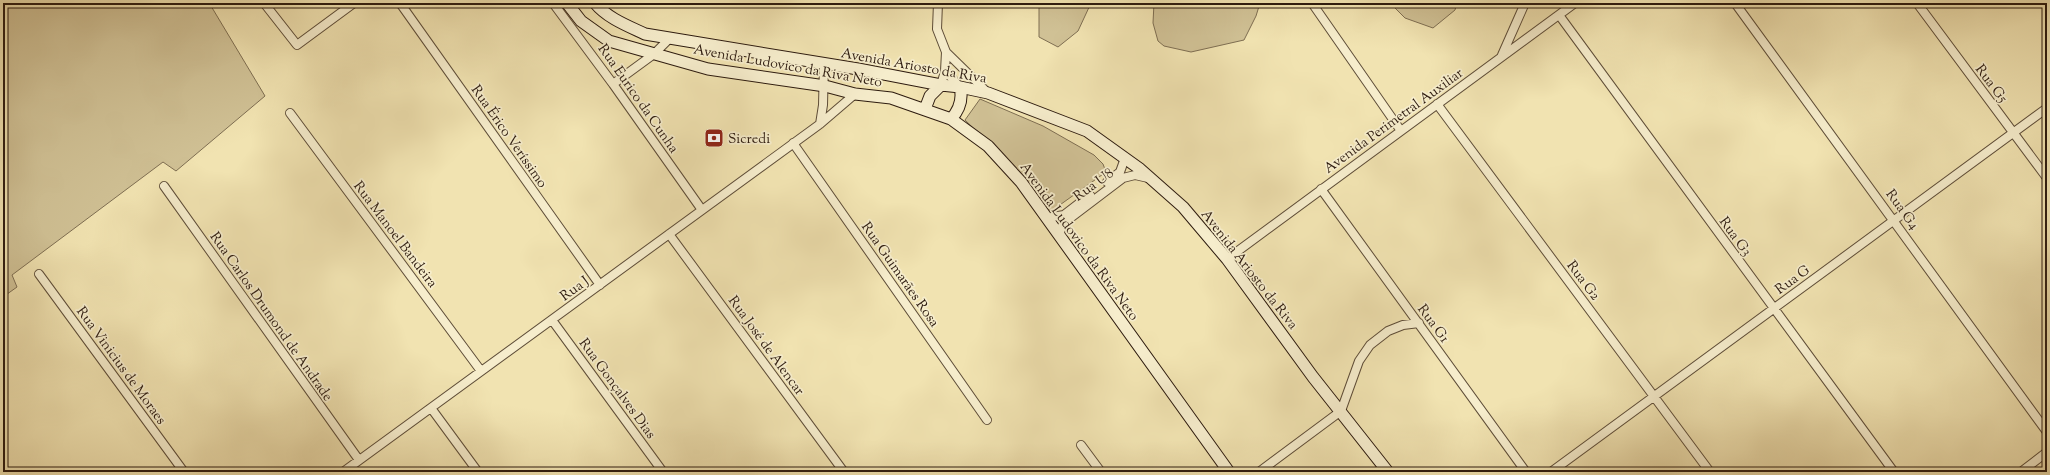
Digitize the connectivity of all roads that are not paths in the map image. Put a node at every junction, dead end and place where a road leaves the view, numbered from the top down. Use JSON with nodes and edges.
{"nodes":[{"id":1,"x":264,"y":3,"type":"edge"},
{"id":2,"x":354,"y":3,"type":"edge"},
{"id":3,"x":400,"y":3,"type":"edge"},
{"id":4,"x":553,"y":3,"type":"edge"},
{"id":5,"x":567,"y":3,"type":"edge"},
{"id":6,"x":595,"y":3,"type":"edge"},
{"id":7,"x":938,"y":3,"type":"edge"},
{"id":8,"x":1312,"y":3,"type":"edge"},
{"id":9,"x":1525,"y":3,"type":"edge"},
{"id":10,"x":1575,"y":3,"type":"edge"},
{"id":11,"x":1736,"y":3,"type":"edge"},
{"id":12,"x":1917,"y":3,"type":"edge"},
{"id":13,"x":1559,"y":15,"type":"junction"},
{"id":14,"x":576,"y":23,"type":"junction"},
{"id":15,"x":669,"y":39,"type":"junction"},
{"id":16,"x":946,"y":52,"type":"junction"},
{"id":17,"x":654,"y":54,"type":"junction"},
{"id":18,"x":1502,"y":57,"type":"junction"},
{"id":19,"x":824,"y":64,"type":"junction"},
{"id":20,"x":945,"y":71,"type":"junction"},
{"id":21,"x":613,"y":84,"type":"junction"},
{"id":22,"x":941,"y":85,"type":"junction"},
{"id":23,"x":824,"y":86,"type":"junction"},
{"id":24,"x":960,"y":87,"type":"junction"},
{"id":25,"x":988,"y":93,"type":"junction"},
{"id":26,"x":855,"y":94,"type":"junction"},
{"id":27,"x":1437,"y":104,"type":"junction"},
{"id":28,"x":2047,"y":108,"type":"edge"},
{"id":29,"x":926,"y":109,"type":"junction"},
{"id":30,"x":290,"y":113,"type":"dead end"},
{"id":31,"x":951,"y":118,"type":"junction"},
{"id":32,"x":820,"y":124,"type":"junction"},
{"id":33,"x":1401,"y":131,"type":"junction"},
{"id":34,"x":2013,"y":132,"type":"junction"},
{"id":35,"x":793,"y":143,"type":"junction"},
{"id":36,"x":1125,"y":158,"type":"junction"},
{"id":37,"x":1122,"y":175,"type":"junction"},
{"id":38,"x":2047,"y":178,"type":"edge"},
{"id":39,"x":1154,"y":181,"type":"junction"},
{"id":40,"x":164,"y":186,"type":"dead end"},
{"id":41,"x":1321,"y":189,"type":"junction"},
{"id":42,"x":1093,"y":197,"type":"junction"},
{"id":43,"x":702,"y":210,"type":"junction"},
{"id":44,"x":1046,"y":218,"type":"junction"},
{"id":45,"x":1895,"y":220,"type":"junction"},
{"id":46,"x":669,"y":234,"type":"junction"},
{"id":47,"x":1059,"y":236,"type":"junction"},
{"id":48,"x":1226,"y":259,"type":"junction"},
{"id":49,"x":39,"y":274,"type":"dead end"},
{"id":50,"x":600,"y":285,"type":"junction"},
{"id":51,"x":1773,"y":309,"type":"junction"},
{"id":52,"x":552,"y":320,"type":"junction"},
{"id":53,"x":1418,"y":323,"type":"junction"},
{"id":54,"x":481,"y":371,"type":"junction"},
{"id":55,"x":1654,"y":396,"type":"junction"},
{"id":56,"x":431,"y":408,"type":"junction"},
{"id":57,"x":1341,"y":411,"type":"junction"},
{"id":58,"x":987,"y":420,"type":"dead end"},
{"id":59,"x":2047,"y":432,"type":"edge"},
{"id":60,"x":1081,"y":445,"type":"dead end"},
{"id":61,"x":2047,"y":452,"type":"edge"},
{"id":62,"x":359,"y":460,"type":"junction"},
{"id":63,"x":184,"y":472,"type":"edge"},
{"id":64,"x":343,"y":472,"type":"edge"},
{"id":65,"x":478,"y":472,"type":"edge"},
{"id":66,"x":663,"y":472,"type":"edge"},
{"id":67,"x":844,"y":472,"type":"edge"},
{"id":68,"x":1102,"y":472,"type":"edge"},
{"id":69,"x":1229,"y":472,"type":"edge"},
{"id":70,"x":1258,"y":472,"type":"edge"},
{"id":71,"x":1388,"y":472,"type":"edge"},
{"id":72,"x":1526,"y":472,"type":"edge"},
{"id":73,"x":1552,"y":472,"type":"edge"},
{"id":74,"x":1710,"y":472,"type":"edge"},
{"id":75,"x":1894,"y":472,"type":"edge"},
{"id":76,"x":2021,"y":472,"type":"edge"}],
"edges":[{"from":1,"to":2,"type":"street"},
{"from":3,"to":50,"type":"street","name":"Rua Érico Veríssimo"},
{"from":4,"to":14,"type":"street","name":"Rua Eurico da Cunha"},
{"from":5,"to":14,"type":"street","name":"Avenida Ludovico da Riva Neto"},
{"from":6,"to":15,"type":"street","name":"Avenida Ariosto da Riva"},
{"from":7,"to":16,"type":"street"},
{"from":8,"to":33,"type":"street"},
{"from":9,"to":18,"type":"street"},
{"from":10,"to":13,"type":"street","name":"Avenida Perimetral Auxiliar"},
{"from":11,"to":45,"type":"street","name":"Rua G4"},
{"from":12,"to":34,"type":"street","name":"Rua G5"},
{"from":13,"to":18,"type":"street","name":"Avenida Perimetral Auxiliar"},
{"from":13,"to":51,"type":"street","name":"Rua G3"},
{"from":14,"to":17,"type":"street","name":"Avenida Ludovico da Riva Neto"},
{"from":14,"to":21,"type":"street","name":"Rua Eurico da Cunha"},
{"from":15,"to":17,"type":"street"},
{"from":15,"to":19,"type":"street","name":"Avenida Ariosto da Riva"},
{"from":16,"to":20,"type":"street"},
{"from":16,"to":25,"type":"street"},
{"from":17,"to":21,"type":"street"},
{"from":17,"to":23,"type":"street","name":"Avenida Ludovico da Riva Neto"},
{"from":18,"to":27,"type":"street","name":"Avenida Perimetral Auxiliar"},
{"from":19,"to":22,"type":"street","name":"Avenida Ariosto da Riva"},
{"from":19,"to":23,"type":"street"},
{"from":20,"to":22,"type":"street"},
{"from":20,"to":24,"type":"street"},
{"from":21,"to":43,"type":"street","name":"Rua Eurico da Cunha"},
{"from":22,"to":24,"type":"street","name":"Avenida Ariosto da Riva"},
{"from":22,"to":29,"type":"street"},
{"from":23,"to":26,"type":"street","name":"Avenida Ludovico da Riva Neto"},
{"from":23,"to":32,"type":"street"},
{"from":24,"to":25,"type":"street","name":"Avenida Ariosto da Riva"},
{"from":24,"to":31,"type":"street"},
{"from":25,"to":36,"type":"street","name":"Avenida Ariosto da Riva"},
{"from":26,"to":29,"type":"street","name":"Avenida Ludovico da Riva Neto"},
{"from":26,"to":32,"type":"street","name":"Rua J"},
{"from":27,"to":33,"type":"street","name":"Avenida Perimetral Auxiliar"},
{"from":27,"to":55,"type":"street","name":"Rua G2"},
{"from":28,"to":34,"type":"street","name":"Rua G"},
{"from":29,"to":31,"type":"street","name":"Avenida Ludovico da Riva Neto"},
{"from":30,"to":54,"type":"street","name":"Rua Manoel Bandeira"},
{"from":31,"to":44,"type":"street","name":"Avenida Ludovico da Riva Neto"},
{"from":32,"to":35,"type":"street","name":"Rua J"},
{"from":33,"to":41,"type":"street","name":"Avenida Perimetral Auxiliar"},
{"from":34,"to":38,"type":"street","name":"Rua G5"},
{"from":34,"to":45,"type":"street","name":"Rua G"},
{"from":35,"to":43,"type":"street","name":"Rua J"},
{"from":35,"to":58,"type":"street","name":"Rua Guimarães Rosa"},
{"from":36,"to":37,"type":"street","name":"Rua U8"},
{"from":36,"to":39,"type":"street","name":"Avenida Ariosto da Riva"},
{"from":37,"to":39,"type":"street","name":"Rua U8"},
{"from":37,"to":42,"type":"street","name":"Rua U8"},
{"from":39,"to":48,"type":"street","name":"Avenida Ariosto da Riva"},
{"from":40,"to":62,"type":"street","name":"Rua Carlos Drumond de Andrade"},
{"from":41,"to":48,"type":"street","name":"Avenida Perimetral Auxiliar"},
{"from":41,"to":53,"type":"street","name":"Rua G1"},
{"from":42,"to":44,"type":"street","name":"Rua U8"},
{"from":42,"to":47,"type":"street","name":"Rua U8"},
{"from":43,"to":46,"type":"street","name":"Rua J"},
{"from":44,"to":47,"type":"street","name":"Avenida Ludovico da Riva Neto"},
{"from":45,"to":51,"type":"street","name":"Rua G"},
{"from":45,"to":59,"type":"street","name":"Rua G4"},
{"from":46,"to":50,"type":"street","name":"Rua J"},
{"from":46,"to":67,"type":"street","name":"Rua José de Alencar"},
{"from":47,"to":69,"type":"street","name":"Avenida Ludovico da Riva Neto"},
{"from":48,"to":57,"type":"street","name":"Avenida Ariosto da Riva"},
{"from":49,"to":63,"type":"street","name":"Rua Vinicius de Moraes"},
{"from":50,"to":52,"type":"street","name":"Rua J"},
{"from":51,"to":55,"type":"street","name":"Rua G"},
{"from":51,"to":75,"type":"street","name":"Rua G3"},
{"from":52,"to":54,"type":"street","name":"Rua J"},
{"from":52,"to":66,"type":"street","name":"Rua Gonçalves Dias"},
{"from":53,"to":57,"type":"street"},
{"from":53,"to":72,"type":"street","name":"Rua G1"},
{"from":54,"to":56,"type":"street","name":"Rua J"},
{"from":55,"to":73,"type":"street","name":"Rua G"},
{"from":55,"to":74,"type":"street","name":"Rua G2"},
{"from":56,"to":62,"type":"street","name":"Rua J"},
{"from":56,"to":65,"type":"street"},
{"from":57,"to":70,"type":"street"},
{"from":57,"to":71,"type":"street","name":"Avenida Ariosto da Riva"},
{"from":60,"to":68,"type":"street"},
{"from":61,"to":76,"type":"street"},
{"from":62,"to":64,"type":"street","name":"Rua J"}]}
